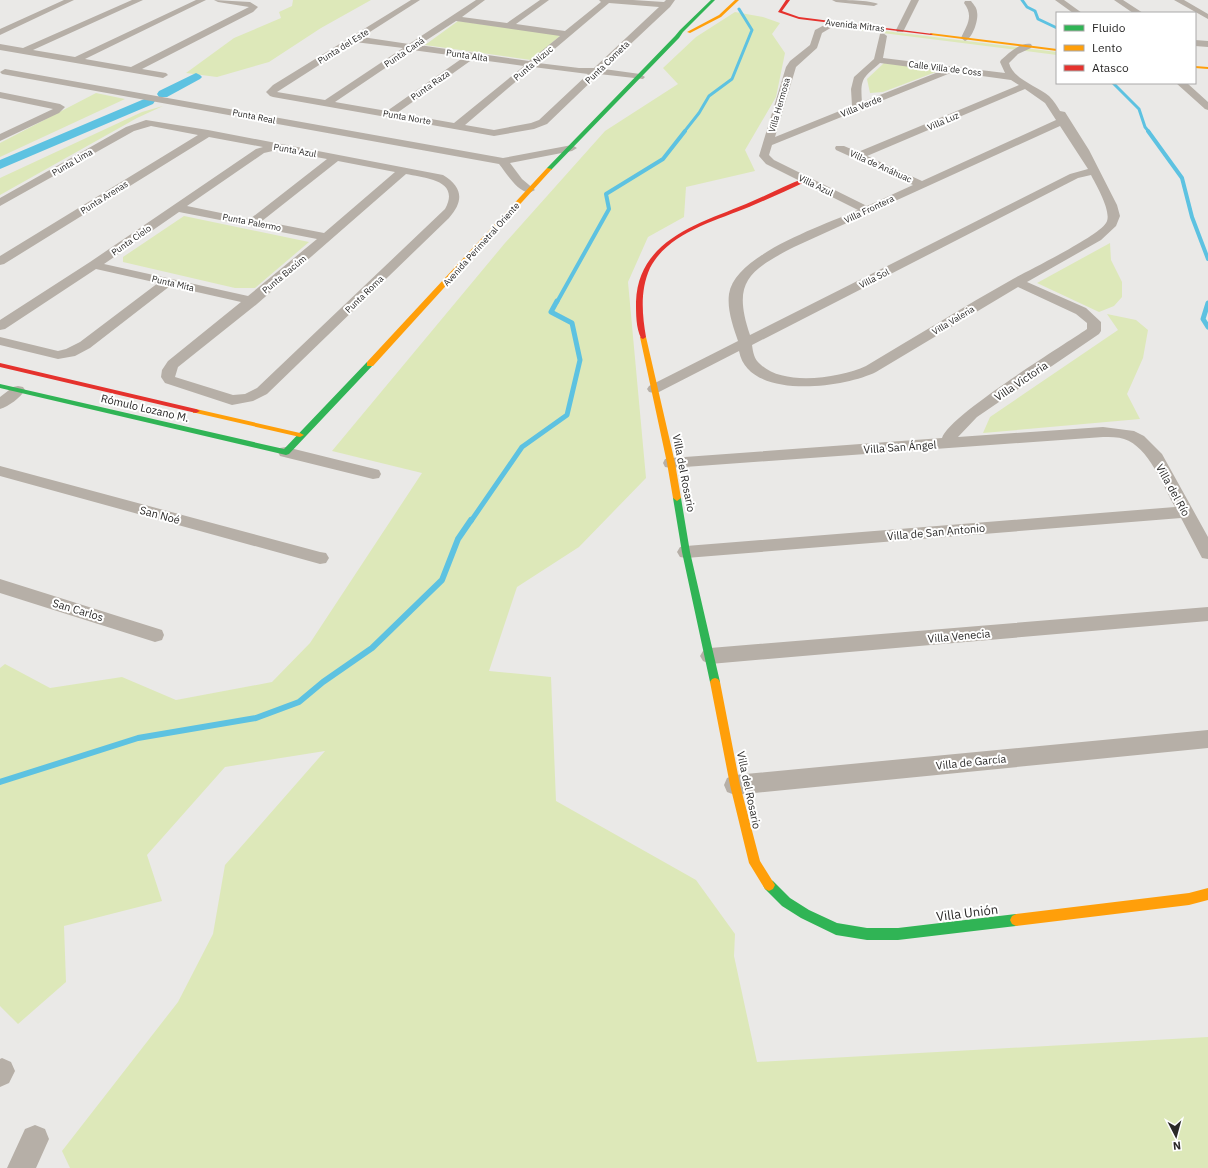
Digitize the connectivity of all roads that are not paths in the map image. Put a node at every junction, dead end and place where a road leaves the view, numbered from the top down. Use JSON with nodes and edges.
{"nodes":[{"id":1,"x":70,"y":0,"type":"edge"},
{"id":2,"x":139,"y":0,"type":"edge"},
{"id":3,"x":202,"y":0,"type":"edge"},
{"id":4,"x":218,"y":0,"type":"edge"},
{"id":5,"x":416,"y":0,"type":"edge"},
{"id":6,"x":481,"y":0,"type":"edge"},
{"id":7,"x":545,"y":0,"type":"edge"},
{"id":8,"x":603,"y":0,"type":"edge"},
{"id":9,"x":608,"y":0,"type":"edge"},
{"id":10,"x":713,"y":0,"type":"edge"},
{"id":11,"x":732,"y":0,"type":"edge"},
{"id":12,"x":737,"y":0,"type":"edge"},
{"id":13,"x":788,"y":0,"type":"edge"},
{"id":14,"x":836,"y":0,"type":"edge"},
{"id":15,"x":915,"y":0,"type":"edge"},
{"id":16,"x":1059,"y":0,"type":"edge"},
{"id":17,"x":1118,"y":0,"type":"edge"},
{"id":18,"x":1178,"y":0,"type":"edge"},
{"id":19,"x":852,"y":1,"type":"edge"},
{"id":20,"x":669,"y":2,"type":"edge"},
{"id":21,"x":968,"y":3,"type":"dead end"},
{"id":22,"x":874,"y":4,"type":"dead end"},
{"id":23,"x":1077,"y":12,"type":"edge"},
{"id":24,"x":1137,"y":12,"type":"edge"},
{"id":25,"x":700,"y":13,"type":"junction"},
{"id":26,"x":1208,"y":17,"type":"edge"},
{"id":27,"x":454,"y":18,"type":"junction"},
{"id":28,"x":832,"y":24,"type":"junction"},
{"id":29,"x":510,"y":26,"type":"junction"},
{"id":30,"x":900,"y":30,"type":"junction"},
{"id":31,"x":0,"y":32,"type":"edge"},
{"id":32,"x":567,"y":34,"type":"junction"},
{"id":33,"x":883,"y":36,"type":"junction"},
{"id":34,"x":677,"y":38,"type":"junction"},
{"id":35,"x":965,"y":38,"type":"junction"},
{"id":36,"x":355,"y":39,"type":"junction"},
{"id":37,"x":1196,"y":43,"type":"edge"},
{"id":38,"x":1208,"y":44,"type":"edge"},
{"id":39,"x":1028,"y":46,"type":"junction"},
{"id":40,"x":0,"y":47,"type":"edge"},
{"id":41,"x":412,"y":47,"type":"junction"},
{"id":42,"x":1056,"y":50,"type":"edge"},
{"id":43,"x":24,"y":51,"type":"junction"},
{"id":44,"x":1015,"y":52,"type":"junction"},
{"id":45,"x":471,"y":56,"type":"junction"},
{"id":46,"x":55,"y":57,"type":"junction"},
{"id":47,"x":1056,"y":58,"type":"edge"},
{"id":48,"x":76,"y":60,"type":"junction"},
{"id":49,"x":878,"y":60,"type":"junction"},
{"id":50,"x":43,"y":62,"type":"dead end"},
{"id":51,"x":531,"y":64,"type":"junction"},
{"id":52,"x":1196,"y":67,"type":"edge"},
{"id":53,"x":1208,"y":68,"type":"edge"},
{"id":54,"x":132,"y":70,"type":"junction"},
{"id":55,"x":953,"y":70,"type":"junction"},
{"id":56,"x":5,"y":72,"type":"dead end"},
{"id":57,"x":32,"y":72,"type":"junction"},
{"id":58,"x":163,"y":75,"type":"dead end"},
{"id":59,"x":594,"y":75,"type":"junction"},
{"id":60,"x":1196,"y":75,"type":"edge"},
{"id":61,"x":1013,"y":76,"type":"junction"},
{"id":62,"x":1208,"y":77,"type":"edge"},
{"id":63,"x":51,"y":80,"type":"junction"},
{"id":64,"x":637,"y":81,"type":"junction"},
{"id":65,"x":1182,"y":84,"type":"edge"},
{"id":66,"x":1027,"y":85,"type":"junction"},
{"id":67,"x":271,"y":92,"type":"joint"},
{"id":68,"x":6,"y":93,"type":"edge"},
{"id":69,"x":327,"y":103,"type":"junction"},
{"id":70,"x":1207,"y":104,"type":"edge"},
{"id":71,"x":857,"y":108,"type":"junction"},
{"id":72,"x":389,"y":114,"type":"junction"},
{"id":73,"x":1063,"y":119,"type":"junction"},
{"id":74,"x":543,"y":122,"type":"joint"},
{"id":75,"x":146,"y":123,"type":"joint"},
{"id":76,"x":290,"y":123,"type":"junction"},
{"id":77,"x":309,"y":126,"type":"junction"},
{"id":78,"x":457,"y":126,"type":"junction"},
{"id":79,"x":208,"y":133,"type":"junction"},
{"id":80,"x":0,"y":138,"type":"edge"},
{"id":81,"x":769,"y":143,"type":"junction"},
{"id":82,"x":277,"y":146,"type":"junction"},
{"id":83,"x":261,"y":148,"type":"junction"},
{"id":84,"x":572,"y":148,"type":"junction"},
{"id":85,"x":840,"y":148,"type":"dead end"},
{"id":86,"x":859,"y":156,"type":"junction"},
{"id":87,"x":335,"y":158,"type":"junction"},
{"id":88,"x":766,"y":160,"type":"joint"},
{"id":89,"x":503,"y":161,"type":"junction"},
{"id":90,"x":403,"y":171,"type":"junction"},
{"id":91,"x":1094,"y":171,"type":"junction"},
{"id":92,"x":444,"y":180,"type":"joint"},
{"id":93,"x":805,"y":180,"type":"junction"},
{"id":94,"x":922,"y":185,"type":"junction"},
{"id":95,"x":529,"y":190,"type":"junction"},
{"id":96,"x":0,"y":203,"type":"edge"},
{"id":97,"x":177,"y":208,"type":"junction"},
{"id":98,"x":867,"y":210,"type":"junction"},
{"id":99,"x":253,"y":222,"type":"junction"},
{"id":100,"x":327,"y":237,"type":"junction"},
{"id":101,"x":0,"y":261,"type":"edge"},
{"id":102,"x":94,"y":266,"type":"junction"},
{"id":103,"x":168,"y":282,"type":"junction"},
{"id":104,"x":1017,"y":282,"type":"junction"},
{"id":105,"x":252,"y":301,"type":"junction"},
{"id":106,"x":0,"y":326,"type":"edge"},
{"id":107,"x":0,"y":340,"type":"edge"},
{"id":108,"x":745,"y":344,"type":"junction"},
{"id":109,"x":0,"y":365,"type":"edge"},
{"id":110,"x":168,"y":377,"type":"joint"},
{"id":111,"x":0,"y":386,"type":"edge"},
{"id":112,"x":654,"y":389,"type":"junction"},
{"id":113,"x":18,"y":390,"type":"junction"},
{"id":114,"x":0,"y":404,"type":"edge"},
{"id":115,"x":300,"y":435,"type":"junction"},
{"id":116,"x":1129,"y":435,"type":"joint"},
{"id":117,"x":948,"y":444,"type":"junction"},
{"id":118,"x":286,"y":452,"type":"junction"},
{"id":119,"x":671,"y":463,"type":"junction"},
{"id":120,"x":0,"y":471,"type":"edge"},
{"id":121,"x":373,"y":474,"type":"dead end"},
{"id":122,"x":1186,"y":512,"type":"junction"},
{"id":123,"x":686,"y":552,"type":"junction"},
{"id":124,"x":1208,"y":553,"type":"edge"},
{"id":125,"x":320,"y":558,"type":"dead end"},
{"id":126,"x":0,"y":586,"type":"edge"},
{"id":127,"x":1208,"y":614,"type":"edge"},
{"id":128,"x":155,"y":635,"type":"dead end"},
{"id":129,"x":710,"y":656,"type":"junction"},
{"id":130,"x":1208,"y":739,"type":"edge"},
{"id":131,"x":735,"y":785,"type":"junction"},
{"id":132,"x":755,"y":863,"type":"joint"},
{"id":133,"x":1208,"y":894,"type":"edge"},
{"id":134,"x":35,"y":1139,"type":"dead end"},
{"id":135,"x":21,"y":1168,"type":"edge"}],
"edges":[{"from":1,"to":31,"type":"street"},
{"from":2,"to":43,"type":"street"},
{"from":3,"to":48,"type":"street"},
{"from":4,"to":54,"type":"street"},
{"from":5,"to":36,"type":"street","name":"Punta del Este"},
{"from":6,"to":27,"type":"street","name":"Punta Caná"},
{"from":7,"to":29,"type":"street"},
{"from":8,"to":9,"type":"street"},
{"from":9,"to":20,"type":"street"},
{"from":9,"to":32,"type":"street","name":"Punta Nizuc"},
{"from":10,"to":25,"type":"street","name":"Avenida Perimetral Oriente"},
{"from":11,"to":25,"type":"street"},
{"from":12,"to":34,"type":"street","name":"Avenida Perimetral Oriente"},
{"from":13,"to":28,"type":"street","name":"Avenida Mitras"},
{"from":14,"to":19,"type":"street"},
{"from":15,"to":30,"type":"street"},
{"from":16,"to":23,"type":"street"},
{"from":17,"to":24,"type":"street"},
{"from":18,"to":26,"type":"street"},
{"from":19,"to":22,"type":"street"},
{"from":20,"to":59,"type":"street","name":"Punta Cometa"},
{"from":21,"to":35,"type":"street"},
{"from":25,"to":34,"type":"street","name":"Avenida Perimetral Oriente"},
{"from":27,"to":29,"type":"street"},
{"from":27,"to":41,"type":"street","name":"Punta Caná"},
{"from":28,"to":30,"type":"street","name":"Avenida Mitras"},
{"from":28,"to":33,"type":"street","name":"Avenida Mitras"},
{"from":28,"to":81,"type":"street","name":"Villa Hermosa"},
{"from":29,"to":32,"type":"street"},
{"from":30,"to":35,"type":"street","name":"Avenida Mitras"},
{"from":32,"to":51,"type":"street","name":"Punta Nizuc"},
{"from":33,"to":44,"type":"street","name":"Avenida Mitras"},
{"from":33,"to":49,"type":"street"},
{"from":34,"to":64,"type":"street","name":"Avenida Perimetral Oriente"},
{"from":35,"to":39,"type":"street","name":"Avenida Mitras"},
{"from":36,"to":41,"type":"street","name":"Punta Alta"},
{"from":36,"to":67,"type":"street","name":"Punta del Este"},
{"from":37,"to":38,"type":"street"},
{"from":39,"to":42,"type":"street","name":"Avenida Mitras"},
{"from":39,"to":44,"type":"street"},
{"from":40,"to":43,"type":"street"},
{"from":41,"to":45,"type":"street","name":"Punta Alta"},
{"from":41,"to":69,"type":"street","name":"Punta Caná"},
{"from":43,"to":46,"type":"street"},
{"from":44,"to":47,"type":"street","name":"Avenida Mitras"},
{"from":44,"to":61,"type":"street"},
{"from":45,"to":51,"type":"street","name":"Punta Alta"},
{"from":45,"to":72,"type":"street","name":"Punta Raza"},
{"from":46,"to":48,"type":"street"},
{"from":46,"to":50,"type":"street"},
{"from":48,"to":54,"type":"street"},
{"from":49,"to":55,"type":"street","name":"Calle Villa de Coss"},
{"from":49,"to":71,"type":"street"},
{"from":51,"to":59,"type":"street","name":"Punta Alta"},
{"from":51,"to":78,"type":"street","name":"Punta Nizuc"},
{"from":52,"to":53,"type":"street"},
{"from":54,"to":58,"type":"street"},
{"from":55,"to":61,"type":"street","name":"Calle Villa de Coss"},
{"from":55,"to":71,"type":"street","name":"Villa Verde"},
{"from":56,"to":57,"type":"street","name":"Punta Real"},
{"from":57,"to":63,"type":"street","name":"Punta Real"},
{"from":57,"to":68,"type":"street"},
{"from":59,"to":64,"type":"street","name":"Punta Alta"},
{"from":59,"to":74,"type":"street","name":"Punta Cometa"},
{"from":60,"to":62,"type":"street"},
{"from":61,"to":66,"type":"street","name":"Villa Valeria"},
{"from":63,"to":68,"type":"street"},
{"from":63,"to":76,"type":"street","name":"Punta Real"},
{"from":64,"to":84,"type":"street","name":"Avenida Perimetral Oriente"},
{"from":65,"to":70,"type":"street"},
{"from":66,"to":73,"type":"street","name":"Villa Valeria"},
{"from":66,"to":86,"type":"street","name":"Villa Luz"},
{"from":67,"to":69,"type":"street","name":"Punta Norte"},
{"from":68,"to":80,"type":"street"},
{"from":69,"to":72,"type":"street","name":"Punta Norte"},
{"from":71,"to":81,"type":"street","name":"Villa Verde"},
{"from":72,"to":78,"type":"street","name":"Punta Norte"},
{"from":73,"to":91,"type":"street","name":"Villa Valeria"},
{"from":73,"to":94,"type":"street","name":"Villa Frontera"},
{"from":74,"to":78,"type":"street","name":"Punta Norte"},
{"from":75,"to":79,"type":"street","name":"Punta Azul"},
{"from":75,"to":96,"type":"street","name":"Punta Lima"},
{"from":76,"to":77,"type":"street","name":"Punta Real"},
{"from":76,"to":83,"type":"street","name":"Punta Cielo"},
{"from":77,"to":82,"type":"street"},
{"from":77,"to":89,"type":"street","name":"Punta Real"},
{"from":79,"to":83,"type":"street","name":"Punta Azul"},
{"from":79,"to":101,"type":"street","name":"Punta Arenas"},
{"from":81,"to":88,"type":"street","name":"Villa Hermosa"},
{"from":82,"to":83,"type":"street","name":"Punta Azul"},
{"from":82,"to":87,"type":"street","name":"Punta Azul"},
{"from":83,"to":97,"type":"street","name":"Punta Cielo"},
{"from":84,"to":89,"type":"street","name":"Punta Real"},
{"from":84,"to":95,"type":"street","name":"Avenida Perimetral Oriente"},
{"from":85,"to":86,"type":"street","name":"Villa de Anáhuac"},
{"from":86,"to":94,"type":"street","name":"Villa de Anáhuac"},
{"from":87,"to":90,"type":"street","name":"Punta Azul"},
{"from":87,"to":99,"type":"street"},
{"from":88,"to":93,"type":"street","name":"Villa Azul"},
{"from":89,"to":95,"type":"street"},
{"from":90,"to":92,"type":"street","name":"Punta Azul"},
{"from":90,"to":100,"type":"street","name":"Punta Bacúm"},
{"from":91,"to":104,"type":"street","name":"Villa Valeria"},
{"from":91,"to":108,"type":"street","name":"Villa Sol"},
{"from":92,"to":110,"type":"street","name":"Punta Roma"},
{"from":93,"to":98,"type":"street","name":"Villa Azul"},
{"from":93,"to":112,"type":"street","name":"Villa del Rosario"},
{"from":94,"to":98,"type":"street","name":"Villa Frontera"},
{"from":95,"to":115,"type":"street","name":"Avenida Perimetral Oriente"},
{"from":97,"to":99,"type":"street","name":"Punta Palermo"},
{"from":97,"to":102,"type":"street","name":"Punta Cielo"},
{"from":98,"to":108,"type":"street","name":"Villa Frontera"},
{"from":99,"to":100,"type":"street","name":"Punta Palermo"},
{"from":100,"to":105,"type":"street","name":"Punta Bacúm"},
{"from":102,"to":103,"type":"street","name":"Punta Mita"},
{"from":102,"to":106,"type":"street","name":"Punta Cielo"},
{"from":103,"to":105,"type":"street","name":"Punta Mita"},
{"from":103,"to":107,"type":"street"},
{"from":104,"to":108,"type":"street","name":"Villa Valeria"},
{"from":104,"to":117,"type":"street","name":"Villa Victoria"},
{"from":105,"to":110,"type":"street","name":"Punta Bacúm"},
{"from":108,"to":112,"type":"street","name":"Villa Sol"},
{"from":109,"to":115,"type":"street"},
{"from":111,"to":113,"type":"street","name":"Rómulo Lozano M."},
{"from":112,"to":119,"type":"street","name":"Villa del Rosario"},
{"from":113,"to":114,"type":"street"},
{"from":113,"to":118,"type":"street","name":"Rómulo Lozano M."},
{"from":115,"to":118,"type":"street","name":"Avenida Perimetral Oriente"},
{"from":116,"to":117,"type":"street","name":"Villa San Ángel"},
{"from":116,"to":122,"type":"street","name":"Villa del Río"},
{"from":117,"to":119,"type":"street","name":"Villa San Ángel"},
{"from":118,"to":121,"type":"street"},
{"from":119,"to":123,"type":"street","name":"Villa del Rosario"},
{"from":120,"to":125,"type":"street","name":"San Noé"},
{"from":122,"to":123,"type":"street","name":"Villa de San Antonio"},
{"from":122,"to":124,"type":"street","name":"Villa del Río"},
{"from":123,"to":129,"type":"street","name":"Villa del Rosario"},
{"from":126,"to":128,"type":"street","name":"San Carlos"},
{"from":127,"to":129,"type":"street","name":"Villa Venecia"},
{"from":129,"to":131,"type":"street","name":"Villa del Rosario"},
{"from":130,"to":131,"type":"street","name":"Villa de García"},
{"from":131,"to":132,"type":"street","name":"Villa del Rosario"},
{"from":132,"to":133,"type":"street","name":"Villa Unión"},
{"from":134,"to":135,"type":"street"}]}
